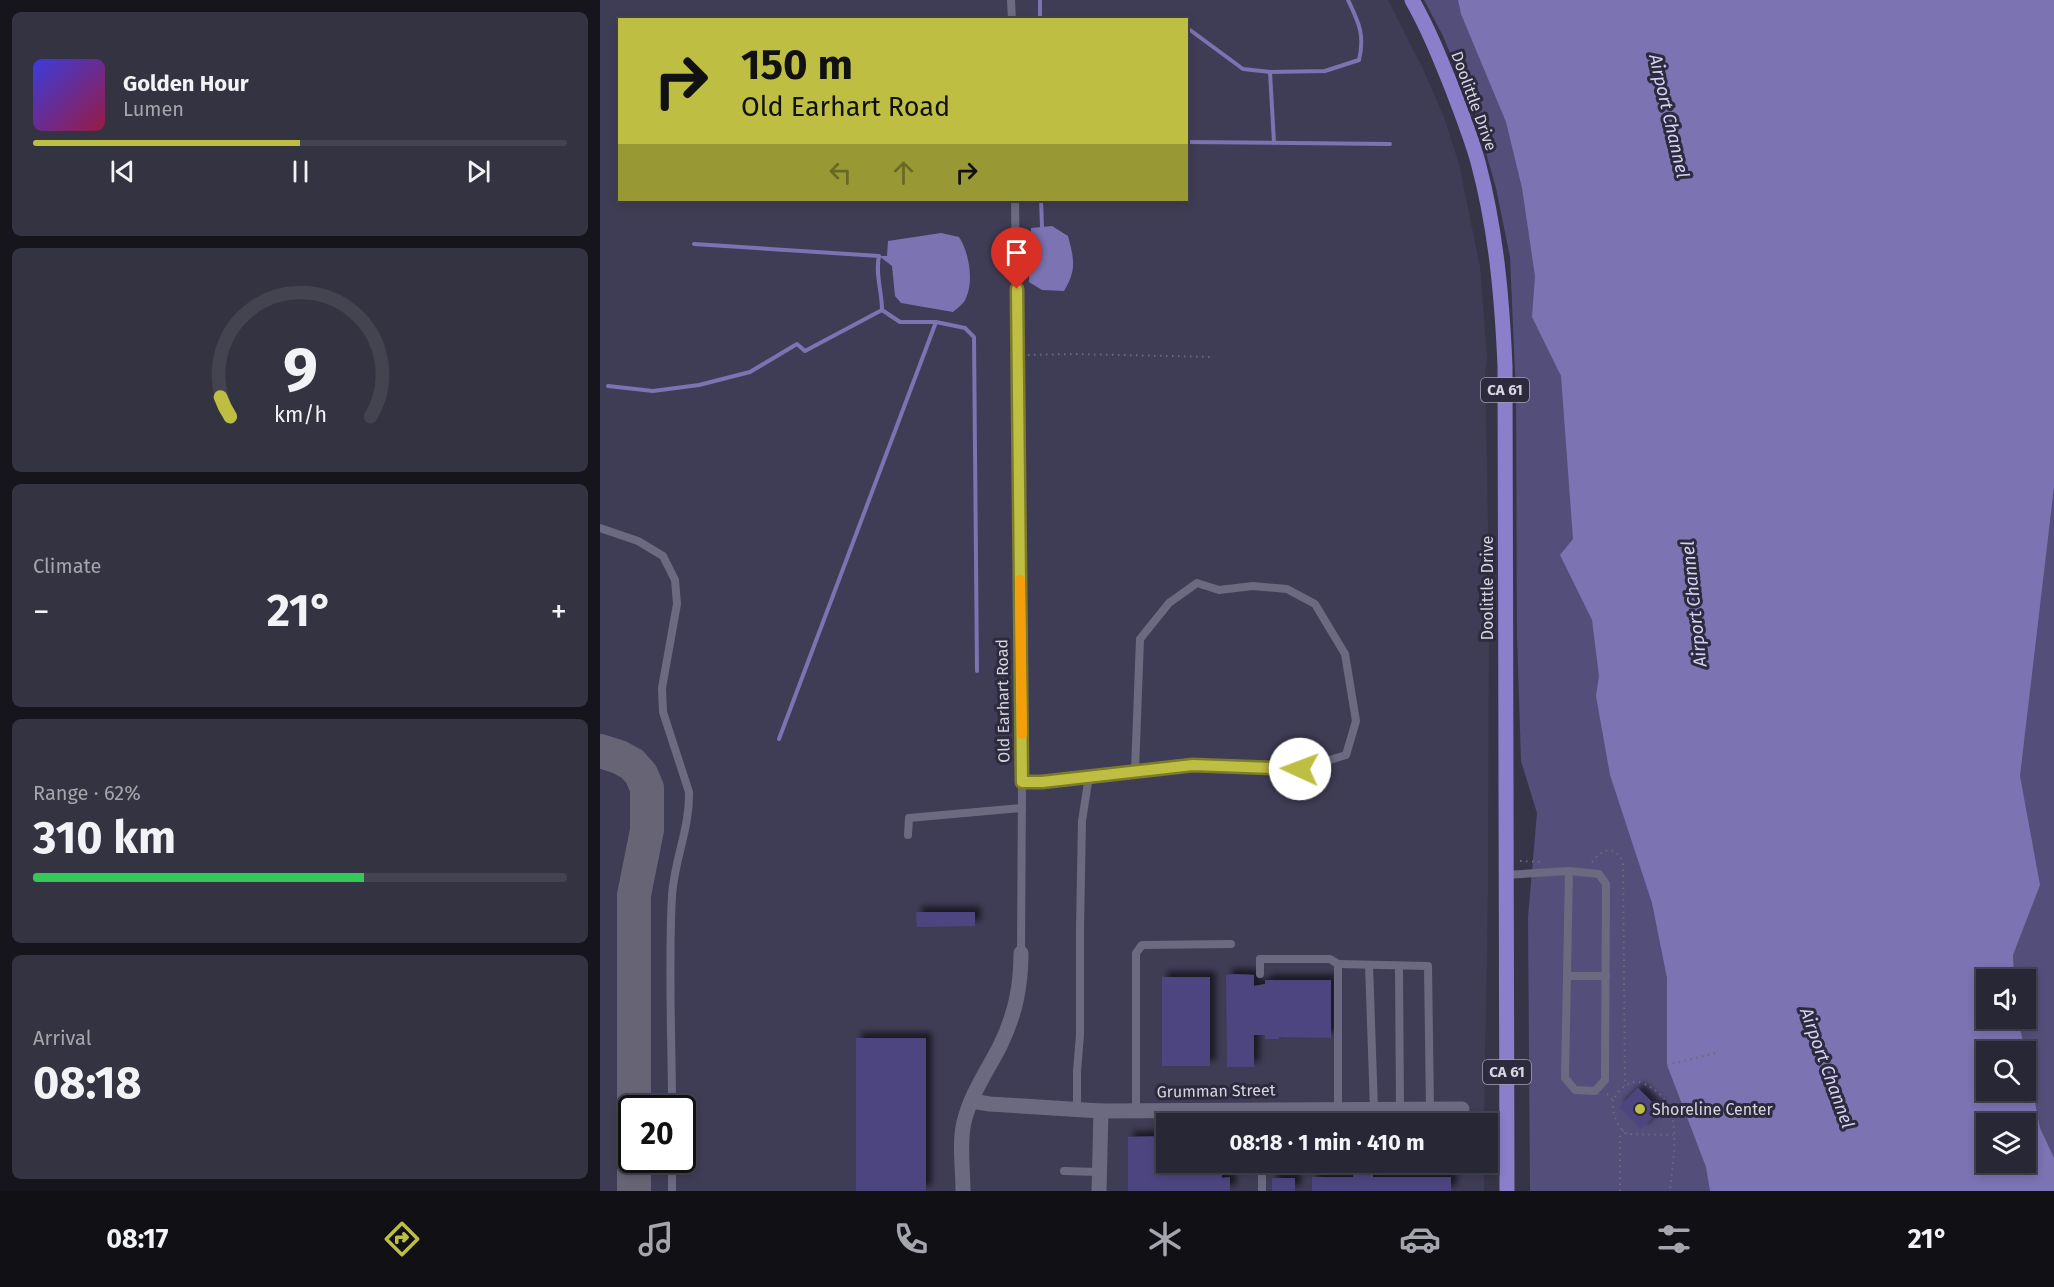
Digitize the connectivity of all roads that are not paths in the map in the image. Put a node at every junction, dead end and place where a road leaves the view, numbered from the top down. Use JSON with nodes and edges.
{"nodes":[{"id":1,"x":1011,"y":0,"type":"edge"},
{"id":2,"x":1412,"y":0,"type":"edge"},
{"id":3,"x":1012,"y":18,"type":"edge"},
{"id":4,"x":1015,"y":201,"type":"edge"},
{"id":5,"x":600,"y":528,"type":"edge"},
{"id":6,"x":1135,"y":771,"type":"junction"},
{"id":7,"x":1089,"y":776,"type":"junction"},
{"id":8,"x":1022,"y":782,"type":"junction"},
{"id":9,"x":1022,"y":808,"type":"junction"},
{"id":10,"x":908,"y":835,"type":"dead end"},
{"id":11,"x":1569,"y":871,"type":"junction"},
{"id":12,"x":1506,"y":875,"type":"junction"},
{"id":13,"x":1230,"y":944,"type":"dead end"},
{"id":14,"x":1021,"y":952,"type":"joint"},
{"id":15,"x":1338,"y":964,"type":"junction"},
{"id":16,"x":1369,"y":965,"type":"junction"},
{"id":17,"x":1399,"y":966,"type":"junction"},
{"id":18,"x":1260,"y":974,"type":"dead end"},
{"id":19,"x":1567,"y":976,"type":"junction"},
{"id":20,"x":1606,"y":976,"type":"junction"},
{"id":21,"x":672,"y":1095,"type":"edge"},
{"id":22,"x":971,"y":1101,"type":"junction"},
{"id":23,"x":1400,"y":1108,"type":"junction"},
{"id":24,"x":1338,"y":1109,"type":"junction"},
{"id":25,"x":1374,"y":1109,"type":"junction"},
{"id":26,"x":1430,"y":1109,"type":"junction"},
{"id":27,"x":1462,"y":1109,"type":"dead end"},
{"id":28,"x":1136,"y":1110,"type":"junction"},
{"id":29,"x":1077,"y":1111,"type":"junction"},
{"id":30,"x":1101,"y":1111,"type":"junction"},
{"id":31,"x":1200,"y":1113,"type":"edge"},
{"id":32,"x":1296,"y":1113,"type":"edge"},
{"id":33,"x":1064,"y":1171,"type":"dead end"},
{"id":34,"x":1099,"y":1172,"type":"junction"},
{"id":35,"x":672,"y":1173,"type":"edge"},
{"id":36,"x":1262,"y":1173,"type":"edge"},
{"id":37,"x":672,"y":1191,"type":"edge"},
{"id":38,"x":963,"y":1191,"type":"edge"},
{"id":39,"x":1099,"y":1191,"type":"edge"},
{"id":40,"x":1262,"y":1191,"type":"edge"},
{"id":41,"x":1507,"y":1191,"type":"edge"}],
"edges":[{"from":1,"to":3,"type":"lane"},
{"from":2,"to":12,"type":"main road","name":"Doolittle Drive","number":"CA 61"},
{"from":4,"to":8,"type":"lane","name":"Old Earhart Road"},
{"from":5,"to":21,"type":"lane"},
{"from":6,"to":6,"type":"lane"},
{"from":6,"to":7,"type":"lane"},
{"from":7,"to":8,"type":"lane"},
{"from":7,"to":29,"type":"lane"},
{"from":8,"to":9,"type":"lane","name":"Old Earhart Road"},
{"from":9,"to":10,"type":"lane"},
{"from":9,"to":14,"type":"lane","name":"Old Earhart Road"},
{"from":11,"to":12,"type":"lane"},
{"from":11,"to":19,"type":"lane"},
{"from":11,"to":20,"type":"lane"},
{"from":12,"to":41,"type":"main road","name":"Doolittle Drive","number":"CA 61"},
{"from":13,"to":28,"type":"lane"},
{"from":14,"to":22,"type":"street","name":"Old Earhart Road"},
{"from":15,"to":16,"type":"lane"},
{"from":15,"to":18,"type":"lane"},
{"from":15,"to":24,"type":"lane"},
{"from":16,"to":17,"type":"lane"},
{"from":16,"to":25,"type":"lane"},
{"from":17,"to":23,"type":"lane"},
{"from":17,"to":26,"type":"lane"},
{"from":19,"to":20,"type":"lane"},
{"from":19,"to":20,"type":"lane"},
{"from":22,"to":29,"type":"street","name":"Grumman Street"},
{"from":22,"to":38,"type":"street","name":"Old Earhart Road"},
{"from":23,"to":25,"type":"street","name":"Grumman Street"},
{"from":23,"to":26,"type":"street","name":"Grumman Street"},
{"from":24,"to":25,"type":"street","name":"Grumman Street"},
{"from":24,"to":32,"type":"street","name":"Grumman Street"},
{"from":26,"to":27,"type":"street","name":"Grumman Street"},
{"from":28,"to":30,"type":"street","name":"Grumman Street"},
{"from":28,"to":31,"type":"street","name":"Grumman Street"},
{"from":29,"to":30,"type":"street","name":"Grumman Street"},
{"from":30,"to":34,"type":"street"},
{"from":33,"to":34,"type":"lane"},
{"from":34,"to":39,"type":"street"},
{"from":35,"to":37,"type":"lane"},
{"from":36,"to":40,"type":"lane"}]}
